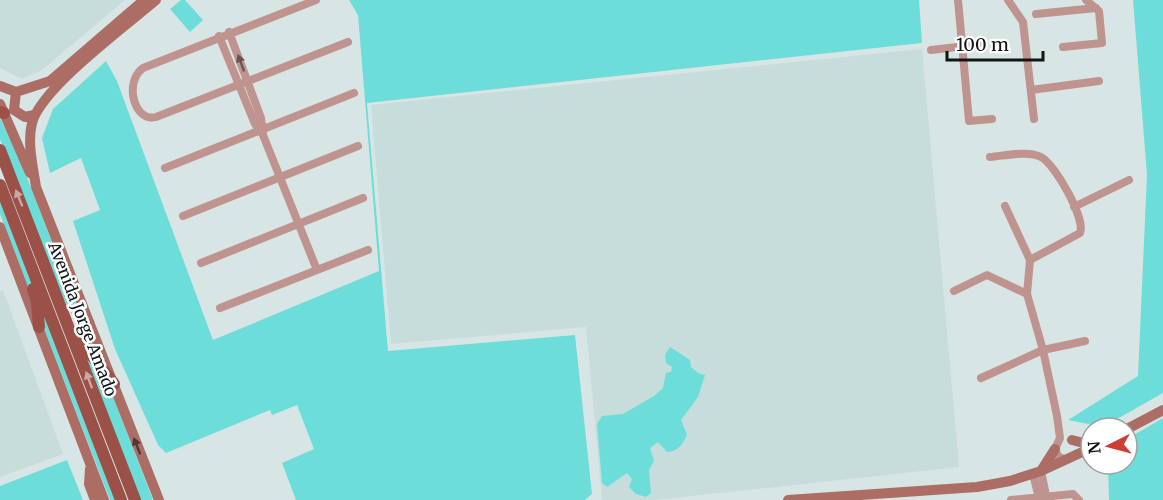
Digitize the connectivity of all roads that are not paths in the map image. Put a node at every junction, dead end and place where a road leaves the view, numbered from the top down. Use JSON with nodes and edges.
{"nodes":[{"id":1,"x":144,"y":0,"type":"edge"},
{"id":2,"x":156,"y":0,"type":"edge"},
{"id":3,"x":316,"y":0,"type":"edge"},
{"id":4,"x":958,"y":0,"type":"edge"},
{"id":5,"x":1008,"y":0,"type":"edge"},
{"id":6,"x":1086,"y":0,"type":"edge"},
{"id":7,"x":1096,"y":8,"type":"junction"},
{"id":8,"x":1036,"y":14,"type":"dead end"},
{"id":9,"x":230,"y":32,"type":"junction"},
{"id":10,"x":219,"y":36,"type":"junction"},
{"id":11,"x":348,"y":42,"type":"dead end"},
{"id":12,"x":982,"y":44,"type":"dead end"},
{"id":13,"x":962,"y":46,"type":"junction"},
{"id":14,"x":1063,"y":47,"type":"dead end"},
{"id":15,"x":932,"y":50,"type":"dead end"},
{"id":16,"x":1099,"y":81,"type":"dead end"},
{"id":17,"x":248,"y":82,"type":"junction"},
{"id":18,"x":239,"y":85,"type":"junction"},
{"id":19,"x":0,"y":86,"type":"edge"},
{"id":20,"x":1031,"y":90,"type":"junction"},
{"id":21,"x":16,"y":92,"type":"junction"},
{"id":22,"x":354,"y":93,"type":"dead end"},
{"id":23,"x":1,"y":110,"type":"edge"},
{"id":24,"x":34,"y":116,"type":"junction"},
{"id":25,"x":992,"y":119,"type":"dead end"},
{"id":26,"x":1034,"y":119,"type":"dead end"},
{"id":27,"x":262,"y":131,"type":"junction"},
{"id":28,"x":358,"y":146,"type":"dead end"},
{"id":29,"x":0,"y":150,"type":"edge"},
{"id":30,"x":990,"y":157,"type":"dead end"},
{"id":31,"x":165,"y":168,"type":"dead end"},
{"id":32,"x":280,"y":176,"type":"junction"},
{"id":33,"x":1129,"y":180,"type":"dead end"},
{"id":34,"x":0,"y":184,"type":"edge"},
{"id":35,"x":36,"y":187,"type":"junction"},
{"id":36,"x":363,"y":198,"type":"dead end"},
{"id":37,"x":1005,"y":206,"type":"dead end"},
{"id":38,"x":1074,"y":207,"type":"junction"},
{"id":39,"x":183,"y":216,"type":"dead end"},
{"id":40,"x":298,"y":224,"type":"junction"},
{"id":41,"x":0,"y":227,"type":"edge"},
{"id":42,"x":21,"y":238,"type":"junction"},
{"id":43,"x":368,"y":250,"type":"dead end"},
{"id":44,"x":1030,"y":260,"type":"junction"},
{"id":45,"x":201,"y":263,"type":"dead end"},
{"id":46,"x":316,"y":270,"type":"junction"},
{"id":47,"x":954,"y":291,"type":"dead end"},
{"id":48,"x":1027,"y":294,"type":"junction"},
{"id":49,"x":220,"y":308,"type":"dead end"},
{"id":50,"x":69,"y":324,"type":"junction"},
{"id":51,"x":39,"y":327,"type":"junction"},
{"id":52,"x":1085,"y":341,"type":"dead end"},
{"id":53,"x":1043,"y":350,"type":"junction"},
{"id":54,"x":981,"y":378,"type":"dead end"},
{"id":55,"x":114,"y":384,"type":"junction"},
{"id":56,"x":1163,"y":410,"type":"edge"},
{"id":57,"x":1139,"y":423,"type":"edge"},
{"id":58,"x":1072,"y":440,"type":"junction"},
{"id":59,"x":1079,"y":443,"type":"edge"},
{"id":60,"x":1058,"y":444,"type":"junction"},
{"id":61,"x":1079,"y":453,"type":"edge"},
{"id":62,"x":1070,"y":458,"type":"junction"},
{"id":63,"x":90,"y":466,"type":"junction"},
{"id":64,"x":1037,"y":472,"type":"junction"},
{"id":65,"x":1044,"y":498,"type":"edge"},
{"id":66,"x":95,"y":500,"type":"edge"},
{"id":67,"x":104,"y":500,"type":"edge"},
{"id":68,"x":121,"y":500,"type":"edge"},
{"id":69,"x":135,"y":500,"type":"edge"},
{"id":70,"x":159,"y":500,"type":"edge"},
{"id":71,"x":788,"y":500,"type":"edge"},
{"id":72,"x":1014,"y":500,"type":"edge"},
{"id":73,"x":1079,"y":500,"type":"edge"}],
"edges":[{"from":1,"to":21,"type":"street"},
{"from":2,"to":24,"type":"street"},
{"from":3,"to":9,"type":"street"},
{"from":4,"to":13,"type":"street"},
{"from":5,"to":20,"type":"street"},
{"from":6,"to":7,"type":"street"},
{"from":7,"to":8,"type":"street"},
{"from":7,"to":14,"type":"street"},
{"from":9,"to":10,"type":"street"},
{"from":17,"to":9,"type":"street","one_way":true},
{"from":10,"to":18,"type":"street"},
{"from":10,"to":18,"type":"street"},
{"from":11,"to":17,"type":"street"},
{"from":12,"to":13,"type":"street"},
{"from":13,"to":15,"type":"street"},
{"from":13,"to":25,"type":"street"},
{"from":16,"to":20,"type":"street"},
{"from":17,"to":18,"type":"street"},
{"from":17,"to":27,"type":"street"},
{"from":18,"to":27,"type":"street"},
{"from":19,"to":21,"type":"street"},
{"from":20,"to":26,"type":"street"},
{"from":21,"to":24,"type":"street"},
{"from":22,"to":27,"type":"street"},
{"from":23,"to":35,"type":"street"},
{"from":24,"to":35,"type":"street"},
{"from":27,"to":31,"type":"street"},
{"from":27,"to":32,"type":"street"},
{"from":28,"to":32,"type":"street"},
{"from":50,"to":29,"type":"main road","name":"Avenida Jorge Amado","one_way":true},
{"from":30,"to":38,"type":"street"},
{"from":32,"to":39,"type":"street"},
{"from":32,"to":40,"type":"street"},
{"from":33,"to":38,"type":"street"},
{"from":34,"to":42,"type":"main road","name":"Avenida Jorge Amado"},
{"from":35,"to":55,"type":"street"},
{"from":36,"to":40,"type":"street"},
{"from":37,"to":44,"type":"street"},
{"from":38,"to":44,"type":"street"},
{"from":40,"to":45,"type":"street"},
{"from":40,"to":46,"type":"street"},
{"from":41,"to":51,"type":"street"},
{"from":42,"to":51,"type":"main road"},
{"from":42,"to":68,"type":"main road","name":"Avenida Jorge Amado"},
{"from":43,"to":46,"type":"street"},
{"from":44,"to":48,"type":"street"},
{"from":46,"to":49,"type":"street"},
{"from":47,"to":48,"type":"street"},
{"from":48,"to":53,"type":"street"},
{"from":50,"to":55,"type":"main road"},
{"from":69,"to":50,"type":"main road","name":"Avenida Jorge Amado","one_way":true},
{"from":51,"to":63,"type":"street"},
{"from":52,"to":53,"type":"street"},
{"from":53,"to":54,"type":"street"},
{"from":53,"to":60,"type":"street"},
{"from":70,"to":55,"type":"street","one_way":true},
{"from":56,"to":57,"type":"street"},
{"from":58,"to":59,"type":"street"},
{"from":58,"to":60,"type":"street"},
{"from":58,"to":62,"type":"street"},
{"from":60,"to":62,"type":"street"},
{"from":60,"to":64,"type":"street"},
{"from":61,"to":62,"type":"street"},
{"from":62,"to":64,"type":"street"},
{"from":63,"to":66,"type":"street"},
{"from":63,"to":67,"type":"street"},
{"from":64,"to":65,"type":"street"},
{"from":64,"to":71,"type":"street"},
{"from":65,"to":72,"type":"street"},
{"from":65,"to":73,"type":"street"}]}
